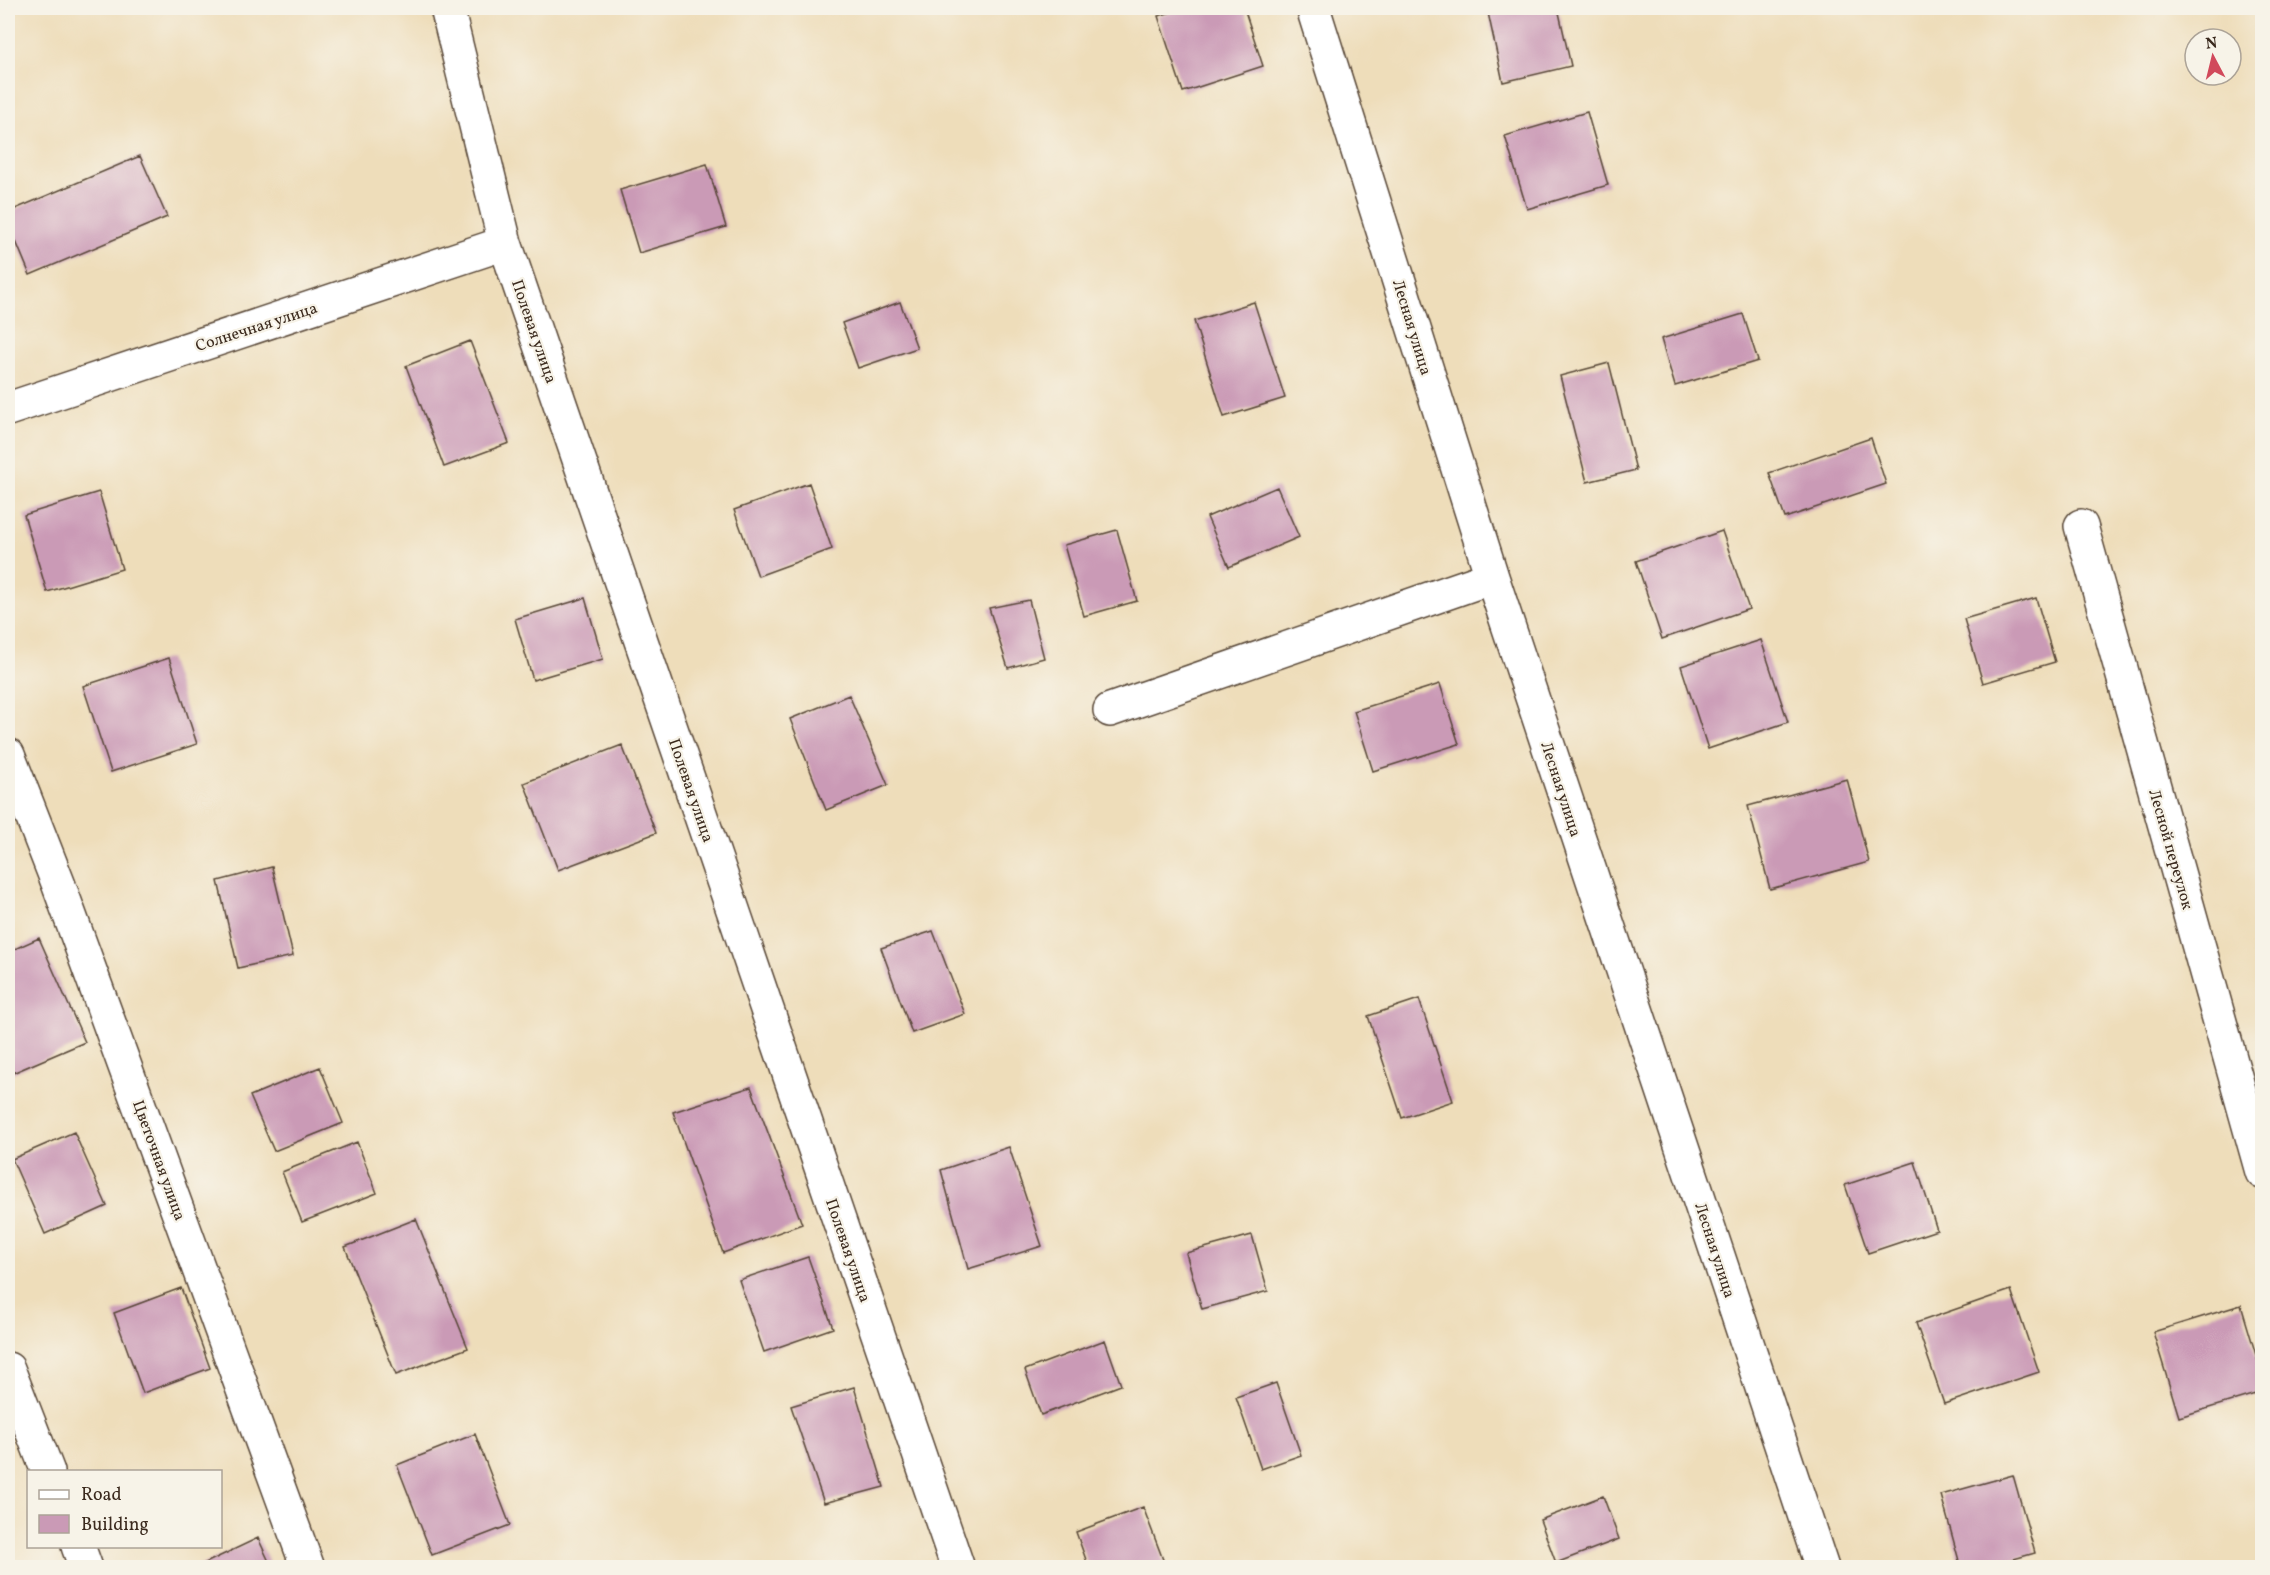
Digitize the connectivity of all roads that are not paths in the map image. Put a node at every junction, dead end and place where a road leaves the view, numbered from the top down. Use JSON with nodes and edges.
{"nodes":[{"id":1,"x":447,"y":8,"type":"edge"},
{"id":2,"x":1313,"y":8,"type":"edge"},
{"id":3,"x":505,"y":243,"type":"junction"},
{"id":4,"x":8,"y":409,"type":"edge"},
{"id":5,"x":2081,"y":526,"type":"dead end"},
{"id":6,"x":1492,"y":577,"type":"junction"},
{"id":7,"x":1110,"y":710,"type":"dead end"},
{"id":8,"x":8,"y":754,"type":"edge"},
{"id":9,"x":2262,"y":1172,"type":"edge"},
{"id":10,"x":8,"y":1370,"type":"edge"},
{"id":11,"x":47,"y":1470,"type":"edge"},
{"id":12,"x":79,"y":1548,"type":"edge"},
{"id":13,"x":86,"y":1568,"type":"edge"},
{"id":14,"x":308,"y":1568,"type":"edge"},
{"id":15,"x":958,"y":1568,"type":"edge"},
{"id":16,"x":1822,"y":1568,"type":"edge"}],
"edges":[{"from":1,"to":3,"type":"street","name":"Полевая улица"},
{"from":2,"to":6,"type":"street","name":"Лесная улица"},
{"from":3,"to":4,"type":"street","name":"Солнечная улица"},
{"from":3,"to":15,"type":"street","name":"Полевая улица"},
{"from":5,"to":9,"type":"street","name":"Лесной переулок"},
{"from":6,"to":7,"type":"street"},
{"from":6,"to":16,"type":"street","name":"Лесная улица"},
{"from":8,"to":14,"type":"street","name":"Цветочная улица"},
{"from":10,"to":11,"type":"street"},
{"from":12,"to":13,"type":"street"}]}
